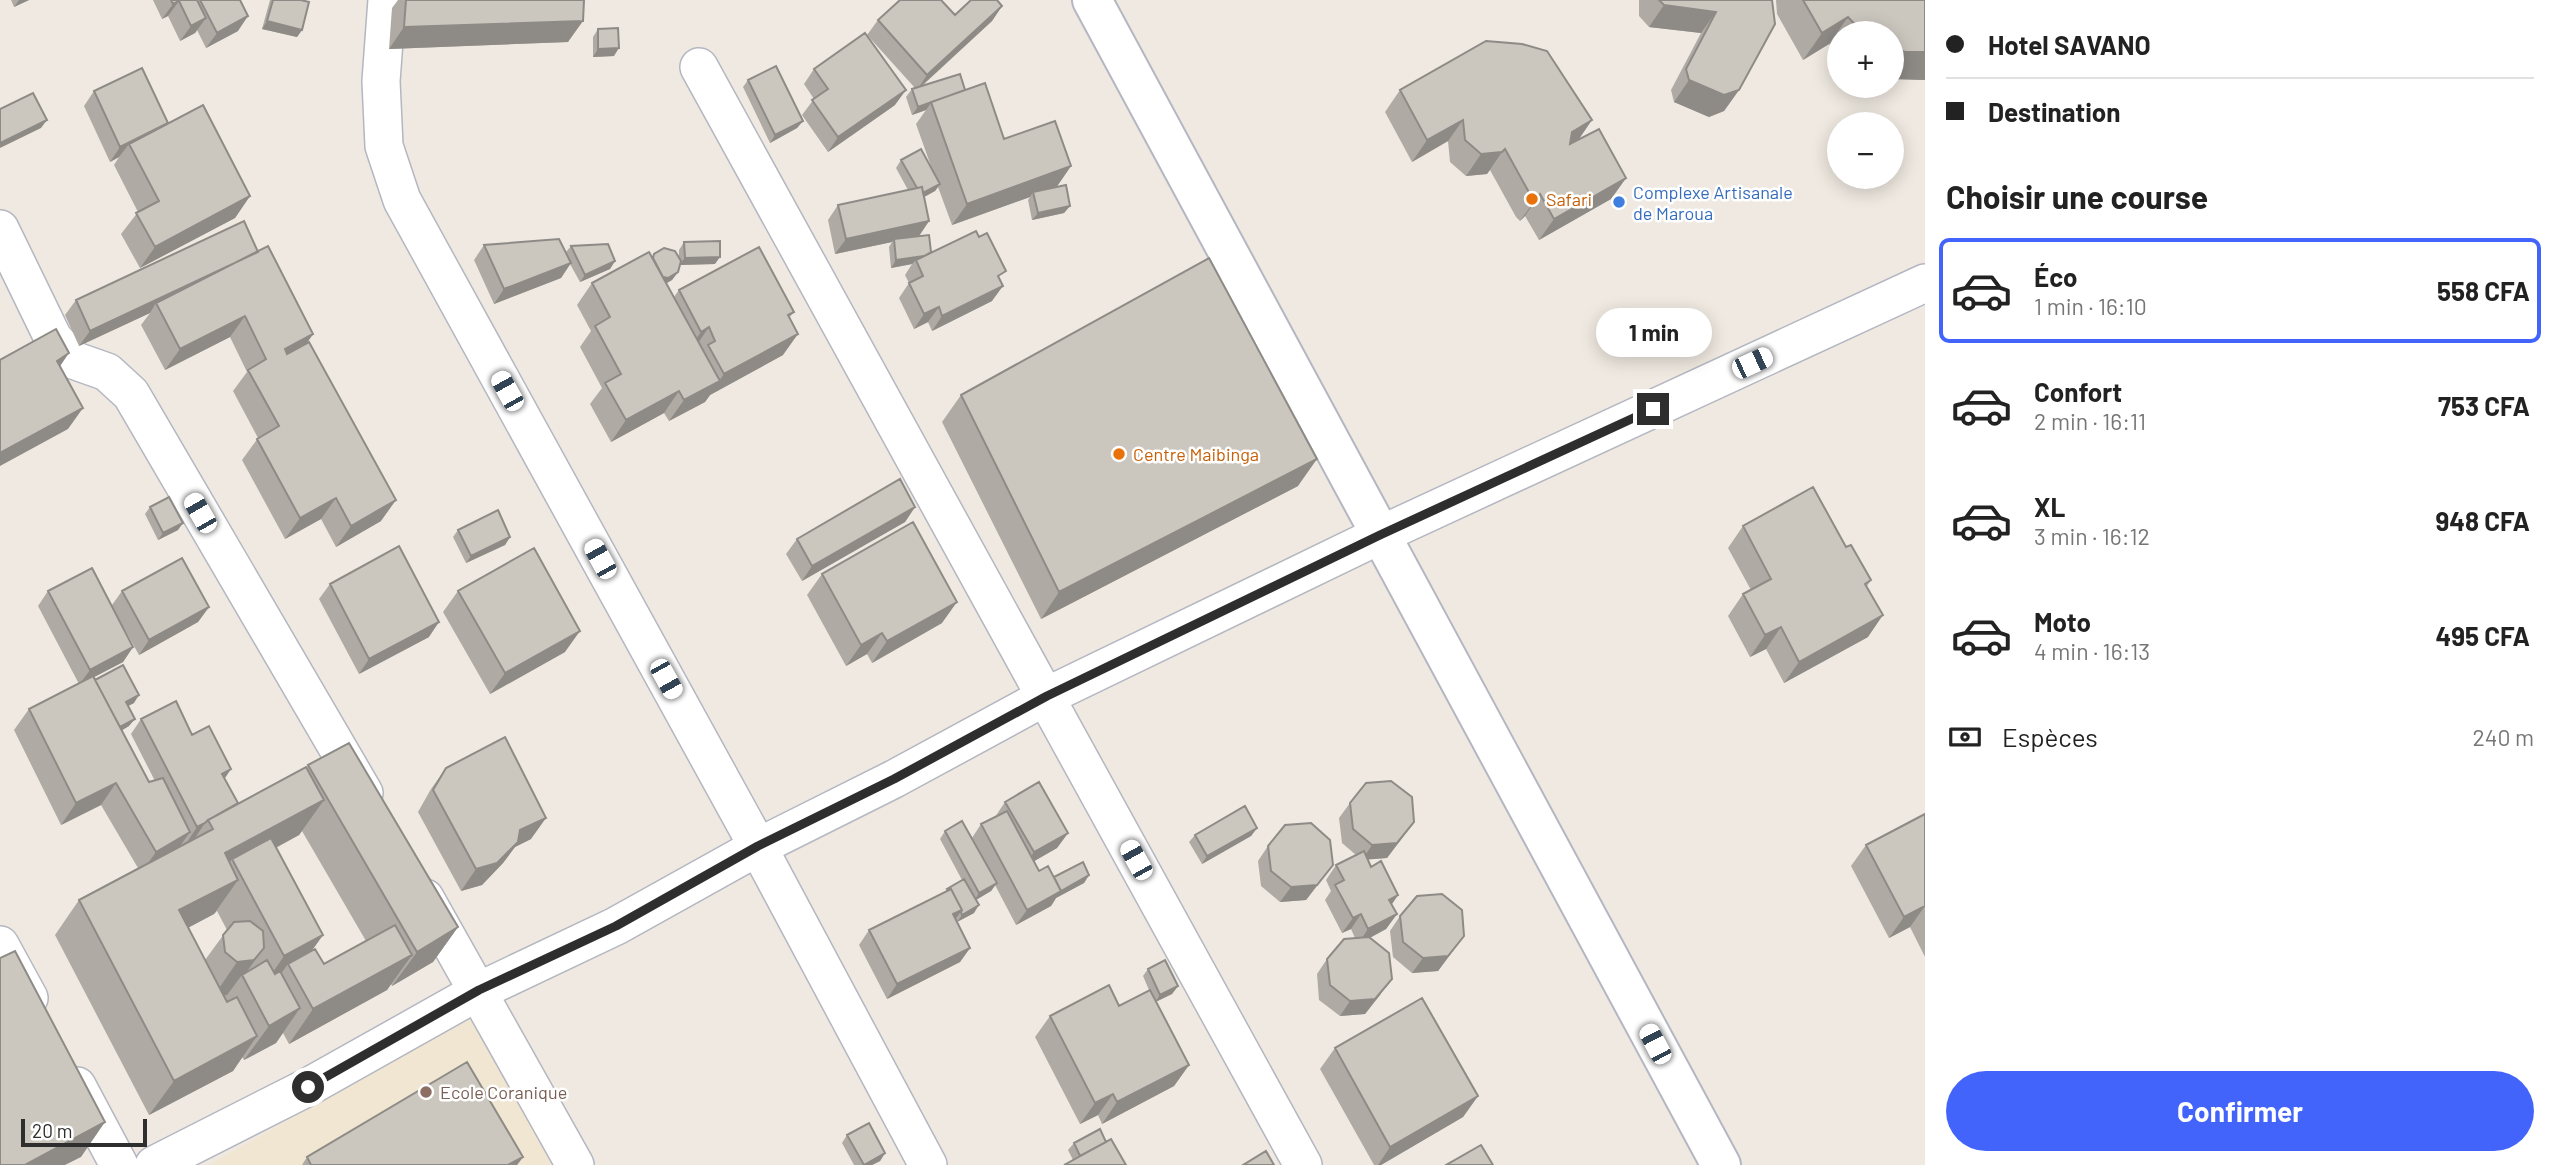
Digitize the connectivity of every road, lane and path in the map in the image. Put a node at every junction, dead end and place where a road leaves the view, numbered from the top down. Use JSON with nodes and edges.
{"nodes":[{"id":1,"x":387,"y":0,"type":"edge"},
{"id":2,"x":1092,"y":0,"type":"edge"},
{"id":3,"x":699,"y":67,"type":"dead end"},
{"id":4,"x":3,"y":240,"type":"edge"},
{"id":5,"x":1925,"y":283,"type":"edge"},
{"id":6,"x":1380,"y":535,"type":"junction"},
{"id":7,"x":1047,"y":696,"type":"junction"},
{"id":8,"x":382,"y":824,"type":"edge"},
{"id":9,"x":758,"y":846,"type":"junction"},
{"id":10,"x":410,"y":871,"type":"edge"},
{"id":11,"x":0,"y":945,"type":"edge"},
{"id":12,"x":479,"y":990,"type":"junction"},
{"id":13,"x":120,"y":1165,"type":"edge"},
{"id":14,"x":153,"y":1165,"type":"edge"},
{"id":15,"x":575,"y":1165,"type":"edge"},
{"id":16,"x":928,"y":1165,"type":"edge"},
{"id":17,"x":1303,"y":1165,"type":"edge"},
{"id":18,"x":1721,"y":1165,"type":"edge"}],
"edges":[{"from":1,"to":9,"type":"street"},
{"from":2,"to":6,"type":"street"},
{"from":3,"to":7,"type":"street"},
{"from":4,"to":8,"type":"street"},
{"from":5,"to":6,"type":"street"},
{"from":6,"to":7,"type":"street"},
{"from":6,"to":18,"type":"street"},
{"from":7,"to":9,"type":"street"},
{"from":7,"to":17,"type":"street"},
{"from":9,"to":12,"type":"street"},
{"from":9,"to":16,"type":"street"},
{"from":10,"to":12,"type":"street"},
{"from":11,"to":13,"type":"street"},
{"from":12,"to":14,"type":"street"},
{"from":12,"to":15,"type":"street"}]}
